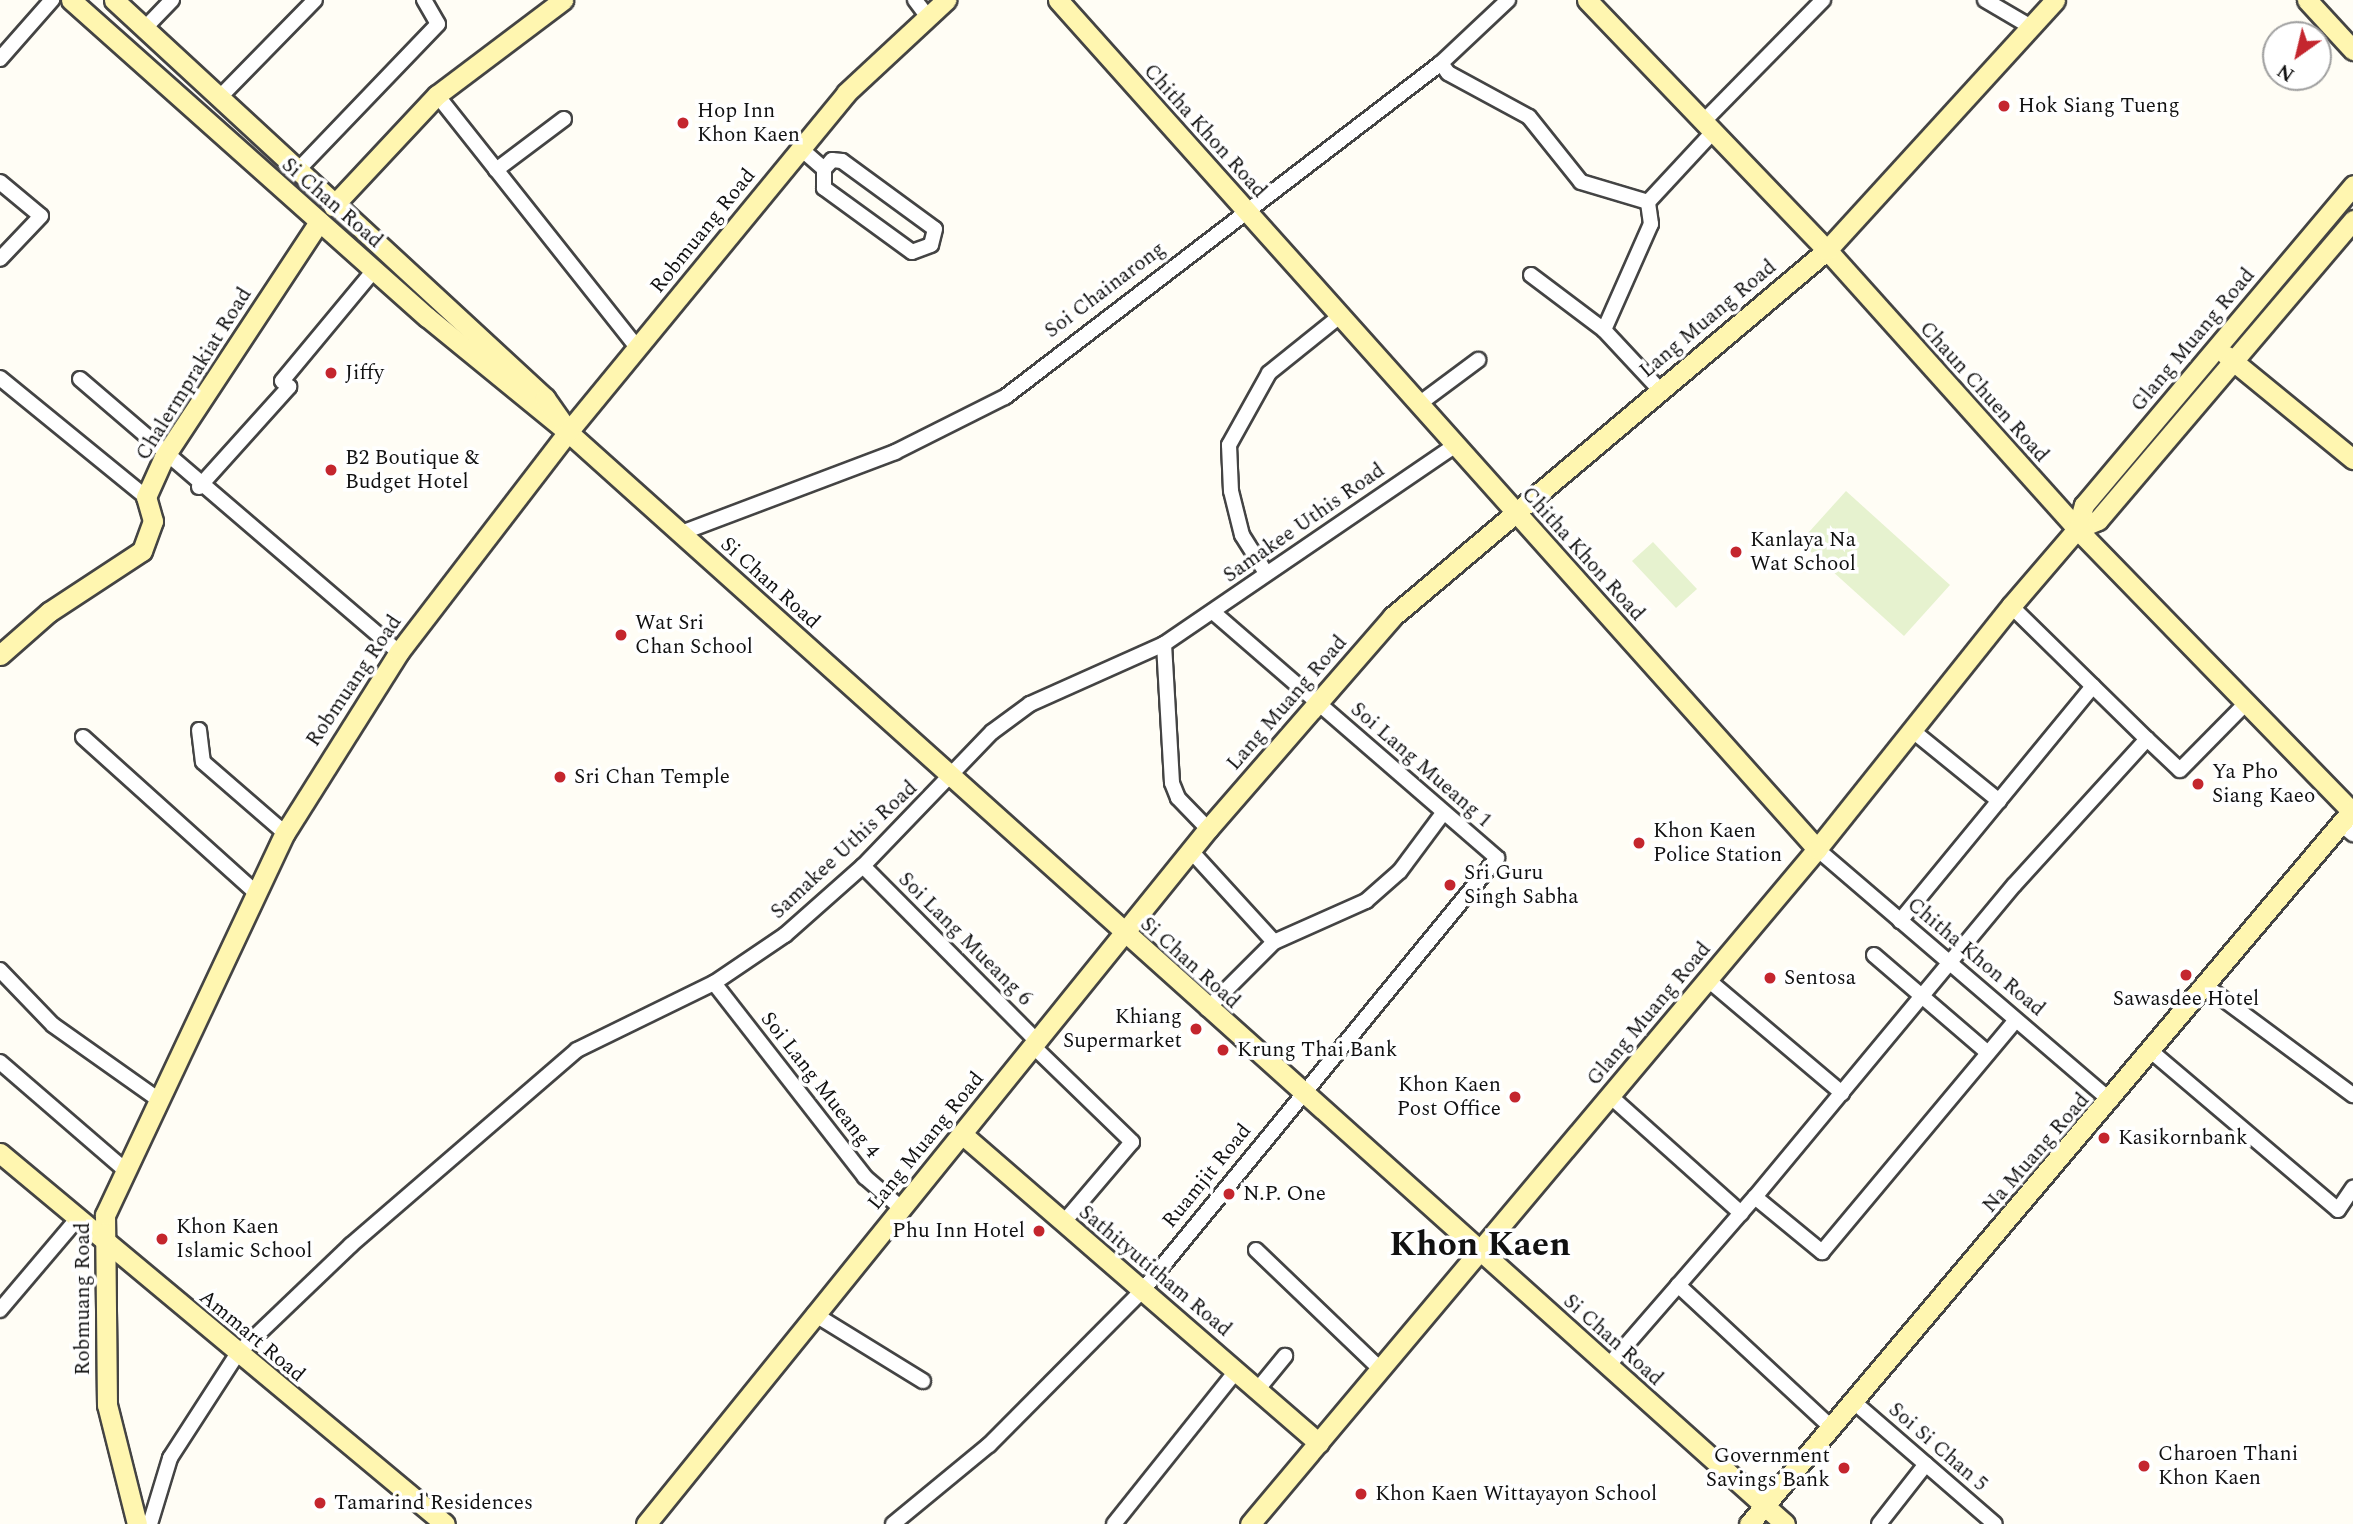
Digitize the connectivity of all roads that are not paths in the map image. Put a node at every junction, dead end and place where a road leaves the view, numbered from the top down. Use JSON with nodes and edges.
{"nodes":[{"id":1,"x":52,"y":0,"type":"edge"},
{"id":2,"x":71,"y":0,"type":"edge"},
{"id":3,"x":114,"y":0,"type":"edge"},
{"id":4,"x":172,"y":0,"type":"edge"},
{"id":5,"x":315,"y":0,"type":"edge"},
{"id":6,"x":424,"y":0,"type":"edge"},
{"id":7,"x":563,"y":0,"type":"edge"},
{"id":8,"x":915,"y":0,"type":"edge"},
{"id":9,"x":946,"y":0,"type":"edge"},
{"id":10,"x":1058,"y":0,"type":"edge"},
{"id":11,"x":1508,"y":0,"type":"edge"},
{"id":12,"x":1587,"y":0,"type":"edge"},
{"id":13,"x":1823,"y":0,"type":"edge"},
{"id":14,"x":1985,"y":0,"type":"edge"},
{"id":15,"x":2055,"y":0,"type":"edge"},
{"id":16,"x":2306,"y":0,"type":"edge"},
{"id":17,"x":927,"y":16,"type":"junction"},
{"id":18,"x":2031,"y":27,"type":"junction"},
{"id":19,"x":145,"y":28,"type":"junction"},
{"id":20,"x":2353,"y":50,"type":"edge"},
{"id":21,"x":0,"y":59,"type":"edge"},
{"id":22,"x":1441,"y":63,"type":"junction"},
{"id":23,"x":437,"y":95,"type":"junction"},
{"id":24,"x":219,"y":98,"type":"junction"},
{"id":25,"x":239,"y":117,"type":"junction"},
{"id":26,"x":564,"y":119,"type":"dead end"},
{"id":27,"x":1709,"y":126,"type":"junction"},
{"id":28,"x":222,"y":136,"type":"junction"},
{"id":29,"x":800,"y":148,"type":"junction"},
{"id":30,"x":824,"y":169,"type":"junction"},
{"id":31,"x":496,"y":170,"type":"junction"},
{"id":32,"x":296,"y":172,"type":"junction"},
{"id":33,"x":0,"y":182,"type":"edge"},
{"id":34,"x":2353,"y":185,"type":"edge"},
{"id":35,"x":1648,"y":202,"type":"junction"},
{"id":36,"x":333,"y":206,"type":"junction"},
{"id":37,"x":1246,"y":211,"type":"junction"},
{"id":38,"x":2353,"y":220,"type":"edge"},
{"id":39,"x":319,"y":222,"type":"junction"},
{"id":40,"x":1827,"y":250,"type":"junction"},
{"id":41,"x":0,"y":259,"type":"edge"},
{"id":42,"x":374,"y":270,"type":"junction"},
{"id":43,"x":1531,"y":275,"type":"dead end"},
{"id":44,"x":1340,"y":316,"type":"junction"},
{"id":45,"x":1604,"y":330,"type":"junction"},
{"id":46,"x":637,"y":347,"type":"junction"},
{"id":47,"x":2217,"y":347,"type":"junction"},
{"id":48,"x":1478,"y":360,"type":"dead end"},
{"id":49,"x":2235,"y":363,"type":"junction"},
{"id":50,"x":0,"y":378,"type":"edge"},
{"id":51,"x":80,"y":379,"type":"dead end"},
{"id":52,"x":1660,"y":390,"type":"junction"},
{"id":53,"x":1419,"y":404,"type":"junction"},
{"id":54,"x":568,"y":432,"type":"junction"},
{"id":55,"x":1456,"y":445,"type":"junction"},
{"id":56,"x":164,"y":457,"type":"junction"},
{"id":57,"x":2353,"y":459,"type":"edge"},
{"id":58,"x":199,"y":487,"type":"junction"},
{"id":59,"x":146,"y":496,"type":"junction"},
{"id":60,"x":1513,"y":509,"type":"junction"},
{"id":61,"x":2077,"y":529,"type":"junction"},
{"id":62,"x":681,"y":533,"type":"junction"},
{"id":63,"x":1266,"y":573,"type":"junction"},
{"id":64,"x":2011,"y":606,"type":"junction"},
{"id":65,"x":1213,"y":612,"type":"junction"},
{"id":66,"x":1164,"y":644,"type":"junction"},
{"id":67,"x":399,"y":652,"type":"junction"},
{"id":68,"x":0,"y":655,"type":"edge"},
{"id":69,"x":2093,"y":686,"type":"junction"},
{"id":70,"x":1317,"y":702,"type":"junction"},
{"id":71,"x":2246,"y":703,"type":"junction"},
{"id":72,"x":199,"y":730,"type":"dead end"},
{"id":73,"x":1913,"y":731,"type":"junction"},
{"id":74,"x":83,"y":737,"type":"dead end"},
{"id":75,"x":2147,"y":738,"type":"junction"},
{"id":76,"x":951,"y":777,"type":"junction"},
{"id":77,"x":1998,"y":801,"type":"junction"},
{"id":78,"x":1443,"y":813,"type":"junction"},
{"id":79,"x":2350,"y":820,"type":"edge"},
{"id":80,"x":1208,"y":829,"type":"junction"},
{"id":81,"x":285,"y":833,"type":"junction"},
{"id":82,"x":1817,"y":849,"type":"junction"},
{"id":83,"x":1191,"y":851,"type":"junction"},
{"id":84,"x":1497,"y":858,"type":"joint"},
{"id":85,"x":863,"y":866,"type":"junction"},
{"id":86,"x":255,"y":892,"type":"junction"},
{"id":87,"x":1900,"y":921,"type":"junction"},
{"id":88,"x":1126,"y":935,"type":"junction"},
{"id":89,"x":1274,"y":942,"type":"junction"},
{"id":90,"x":1874,"y":955,"type":"dead end"},
{"id":91,"x":1951,"y":966,"type":"junction"},
{"id":92,"x":0,"y":970,"type":"edge"},
{"id":93,"x":1707,"y":979,"type":"junction"},
{"id":94,"x":714,"y":983,"type":"junction"},
{"id":95,"x":2207,"y":988,"type":"junction"},
{"id":96,"x":1923,"y":997,"type":"junction"},
{"id":97,"x":1207,"y":1009,"type":"junction"},
{"id":98,"x":2016,"y":1020,"type":"junction"},
{"id":99,"x":1035,"y":1043,"type":"junction"},
{"id":100,"x":2152,"y":1052,"type":"junction"},
{"id":101,"x":1988,"y":1054,"type":"junction"},
{"id":102,"x":0,"y":1062,"type":"edge"},
{"id":103,"x":1842,"y":1093,"type":"junction"},
{"id":104,"x":1301,"y":1094,"type":"junction"},
{"id":105,"x":2353,"y":1095,"type":"edge"},
{"id":106,"x":1610,"y":1096,"type":"junction"},
{"id":107,"x":156,"y":1098,"type":"junction"},
{"id":108,"x":2111,"y":1101,"type":"junction"},
{"id":109,"x":962,"y":1134,"type":"junction"},
{"id":110,"x":0,"y":1153,"type":"edge"},
{"id":111,"x":123,"y":1168,"type":"junction"},
{"id":112,"x":2353,"y":1188,"type":"edge"},
{"id":113,"x":1755,"y":1197,"type":"junction"},
{"id":114,"x":901,"y":1208,"type":"junction"},
{"id":115,"x":1741,"y":1213,"type":"junction"},
{"id":116,"x":78,"y":1218,"type":"junction"},
{"id":117,"x":1063,"y":1223,"type":"junction"},
{"id":118,"x":102,"y":1238,"type":"junction"},
{"id":119,"x":1256,"y":1251,"type":"dead end"},
{"id":120,"x":1480,"y":1253,"type":"junction"},
{"id":121,"x":1678,"y":1285,"type":"junction"},
{"id":122,"x":1142,"y":1291,"type":"junction"},
{"id":123,"x":0,"y":1310,"type":"edge"},
{"id":124,"x":814,"y":1314,"type":"junction"},
{"id":125,"x":237,"y":1353,"type":"junction"},
{"id":126,"x":1285,"y":1356,"type":"dead end"},
{"id":127,"x":1608,"y":1366,"type":"junction"},
{"id":128,"x":1380,"y":1369,"type":"junction"},
{"id":129,"x":1237,"y":1370,"type":"junction"},
{"id":130,"x":923,"y":1381,"type":"dead end"},
{"id":131,"x":1258,"y":1389,"type":"junction"},
{"id":132,"x":1854,"y":1402,"type":"junction"},
{"id":133,"x":1832,"y":1428,"type":"junction"},
{"id":134,"x":1319,"y":1443,"type":"junction"},
{"id":135,"x":1926,"y":1464,"type":"junction"},
{"id":136,"x":1764,"y":1506,"type":"junction"},
{"id":137,"x":137,"y":1524,"type":"edge"},
{"id":138,"x":150,"y":1524,"type":"edge"},
{"id":139,"x":445,"y":1524,"type":"edge"},
{"id":140,"x":646,"y":1524,"type":"edge"},
{"id":141,"x":893,"y":1524,"type":"edge"},
{"id":142,"x":1114,"y":1524,"type":"edge"},
{"id":143,"x":1250,"y":1524,"type":"edge"},
{"id":144,"x":1749,"y":1524,"type":"edge"},
{"id":145,"x":1785,"y":1524,"type":"edge"},
{"id":146,"x":1879,"y":1524,"type":"edge"},
{"id":147,"x":1995,"y":1524,"type":"edge"}],
"edges":[{"from":1,"to":21,"type":"street"},
{"from":2,"to":28,"type":"street","name":"Si Chan Road"},
{"from":3,"to":19,"type":"street","name":"Si Chan Road"},
{"from":4,"to":19,"type":"street"},
{"from":5,"to":24,"type":"street"},
{"from":6,"to":32,"type":"street"},
{"from":7,"to":23,"type":"street"},
{"from":8,"to":17,"type":"street"},
{"from":9,"to":17,"type":"street","name":"Robmuang Road"},
{"from":10,"to":37,"type":"street","name":"Chitha Khon Road"},
{"from":11,"to":22,"type":"street","name":"Soi Chainarong"},
{"from":12,"to":27,"type":"street","name":"Chaun Chuen Road"},
{"from":13,"to":27,"type":"street"},
{"from":14,"to":18,"type":"street"},
{"from":15,"to":18,"type":"street","name":"Lang Muang Road"},
{"from":16,"to":20,"type":"street"},
{"from":17,"to":29,"type":"street","name":"Robmuang Road"},
{"from":18,"to":40,"type":"street","name":"Lang Muang Road"},
{"from":19,"to":24,"type":"street","name":"Si Chan Road"},
{"from":22,"to":35,"type":"street"},
{"from":22,"to":37,"type":"street","name":"Soi Chainarong"},
{"from":23,"to":31,"type":"street"},
{"from":23,"to":36,"type":"street"},
{"from":24,"to":25,"type":"street","name":"Si Chan Road"},
{"from":25,"to":28,"type":"street"},
{"from":25,"to":32,"type":"street","name":"Si Chan Road"},
{"from":26,"to":31,"type":"street"},
{"from":27,"to":35,"type":"street"},
{"from":27,"to":40,"type":"street","name":"Chaun Chuen Road"},
{"from":28,"to":39,"type":"street","name":"Si Chan Road"},
{"from":29,"to":30,"type":"street"},
{"from":29,"to":46,"type":"street","name":"Robmuang Road"},
{"from":30,"to":30,"type":"street"},
{"from":31,"to":46,"type":"street"},
{"from":32,"to":36,"type":"street","name":"Si Chan Road"},
{"from":33,"to":41,"type":"street"},
{"from":34,"to":47,"type":"street","name":"Glang Muang Road"},
{"from":35,"to":45,"type":"street"},
{"from":36,"to":54,"type":"street","name":"Si Chan Road"},
{"from":37,"to":44,"type":"street","name":"Chitha Khon Road"},
{"from":37,"to":62,"type":"street","name":"Soi Chainarong"},
{"from":38,"to":49,"type":"street","name":"Glang Muang Road"},
{"from":39,"to":42,"type":"street","name":"Si Chan Road"},
{"from":39,"to":56,"type":"street","name":"Chalermprakiat Road"},
{"from":40,"to":52,"type":"street","name":"Lang Muang Road"},
{"from":40,"to":61,"type":"street","name":"Chaun Chuen Road"},
{"from":42,"to":54,"type":"street","name":"Si Chan Road"},
{"from":42,"to":58,"type":"street"},
{"from":43,"to":45,"type":"street"},
{"from":44,"to":53,"type":"street","name":"Chitha Khon Road"},
{"from":44,"to":63,"type":"street"},
{"from":45,"to":52,"type":"street"},
{"from":46,"to":54,"type":"street","name":"Robmuang Road"},
{"from":47,"to":49,"type":"street"},
{"from":47,"to":61,"type":"street","name":"Glang Muang Road"},
{"from":48,"to":53,"type":"street"},
{"from":49,"to":57,"type":"street"},
{"from":49,"to":61,"type":"street","name":"Glang Muang Road"},
{"from":50,"to":59,"type":"street"},
{"from":51,"to":56,"type":"street"},
{"from":52,"to":60,"type":"street","name":"Lang Muang Road"},
{"from":53,"to":55,"type":"street","name":"Chitha Khon Road"},
{"from":54,"to":62,"type":"street","name":"Si Chan Road"},
{"from":54,"to":67,"type":"street","name":"Robmuang Road"},
{"from":55,"to":60,"type":"street","name":"Chitha Khon Road"},
{"from":55,"to":63,"type":"street","name":"Samakee Uthis Road"},
{"from":56,"to":58,"type":"street"},
{"from":56,"to":59,"type":"street","name":"Chalermprakiat Road"},
{"from":58,"to":67,"type":"street"},
{"from":59,"to":68,"type":"street"},
{"from":60,"to":70,"type":"street","name":"Lang Muang Road"},
{"from":60,"to":82,"type":"street","name":"Chitha Khon Road"},
{"from":61,"to":64,"type":"street","name":"Glang Muang Road"},
{"from":61,"to":71,"type":"street","name":"Chaun Chuen Road"},
{"from":62,"to":76,"type":"street","name":"Si Chan Road"},
{"from":63,"to":65,"type":"street","name":"Samakee Uthis Road"},
{"from":64,"to":69,"type":"street"},
{"from":64,"to":73,"type":"street","name":"Glang Muang Road"},
{"from":65,"to":66,"type":"street","name":"Samakee Uthis Road"},
{"from":65,"to":70,"type":"street","name":"Soi Lang Mueang 1"},
{"from":66,"to":76,"type":"street","name":"Samakee Uthis Road"},
{"from":66,"to":80,"type":"street"},
{"from":67,"to":81,"type":"street","name":"Robmuang Road"},
{"from":69,"to":75,"type":"street"},
{"from":69,"to":77,"type":"street"},
{"from":70,"to":78,"type":"street","name":"Soi Lang Mueang 1"},
{"from":70,"to":80,"type":"street","name":"Lang Muang Road"},
{"from":71,"to":75,"type":"street"},
{"from":71,"to":79,"type":"street","name":"Chaun Chuen Road"},
{"from":72,"to":81,"type":"street"},
{"from":73,"to":77,"type":"street"},
{"from":73,"to":82,"type":"street","name":"Glang Muang Road"},
{"from":74,"to":86,"type":"street"},
{"from":75,"to":91,"type":"street"},
{"from":76,"to":85,"type":"street","name":"Samakee Uthis Road"},
{"from":76,"to":88,"type":"street","name":"Si Chan Road"},
{"from":77,"to":87,"type":"street"},
{"from":78,"to":84,"type":"street","name":"Soi Lang Mueang 1"},
{"from":78,"to":89,"type":"street"},
{"from":79,"to":95,"type":"street","name":"Na Muang Road"},
{"from":80,"to":83,"type":"street","name":"Lang Muang Road"},
{"from":81,"to":86,"type":"street","name":"Robmuang Road"},
{"from":82,"to":87,"type":"street","name":"Chitha Khon Road"},
{"from":82,"to":93,"type":"street","name":"Glang Muang Road"},
{"from":83,"to":88,"type":"street","name":"Lang Muang Road"},
{"from":83,"to":89,"type":"street"},
{"from":84,"to":104,"type":"street","name":"Ruamjit Road"},
{"from":85,"to":94,"type":"street","name":"Samakee Uthis Road"},
{"from":85,"to":99,"type":"street","name":"Soi Lang Mueang 6"},
{"from":86,"to":107,"type":"street","name":"Robmuang Road"},
{"from":87,"to":91,"type":"street","name":"Chitha Khon Road"},
{"from":88,"to":97,"type":"street","name":"Si Chan Road"},
{"from":88,"to":99,"type":"street","name":"Lang Muang Road"},
{"from":89,"to":97,"type":"street"},
{"from":90,"to":96,"type":"street"},
{"from":91,"to":96,"type":"street"},
{"from":91,"to":98,"type":"street","name":"Chitha Khon Road"},
{"from":92,"to":107,"type":"street"},
{"from":93,"to":103,"type":"street"},
{"from":93,"to":106,"type":"street","name":"Glang Muang Road"},
{"from":94,"to":114,"type":"street","name":"Soi Lang Mueang 4"},
{"from":94,"to":125,"type":"street","name":"Samakee Uthis Road"},
{"from":95,"to":100,"type":"street","name":"Na Muang Road"},
{"from":95,"to":105,"type":"street"},
{"from":96,"to":101,"type":"street"},
{"from":96,"to":103,"type":"street"},
{"from":97,"to":104,"type":"street","name":"Si Chan Road"},
{"from":98,"to":101,"type":"street"},
{"from":98,"to":108,"type":"street","name":"Chitha Khon Road"},
{"from":99,"to":109,"type":"street","name":"Lang Muang Road"},
{"from":99,"to":117,"type":"street","name":"Soi Lang Mueang 6"},
{"from":100,"to":108,"type":"street","name":"Na Muang Road"},
{"from":100,"to":112,"type":"street"},
{"from":101,"to":113,"type":"street"},
{"from":102,"to":111,"type":"street"},
{"from":103,"to":113,"type":"street"},
{"from":104,"to":120,"type":"street","name":"Si Chan Road"},
{"from":104,"to":122,"type":"street","name":"Ruamjit Road"},
{"from":106,"to":115,"type":"street"},
{"from":106,"to":120,"type":"street","name":"Glang Muang Road"},
{"from":107,"to":111,"type":"street","name":"Robmuang Road"},
{"from":108,"to":132,"type":"street","name":"Na Muang Road"},
{"from":109,"to":114,"type":"street","name":"Lang Muang Road"},
{"from":109,"to":117,"type":"street","name":"Sathityutitham Road"},
{"from":110,"to":116,"type":"street","name":"Ammart Road"},
{"from":111,"to":118,"type":"street","name":"Robmuang Road"},
{"from":113,"to":115,"type":"street"},
{"from":114,"to":124,"type":"street","name":"Lang Muang Road"},
{"from":115,"to":121,"type":"street"},
{"from":116,"to":118,"type":"street","name":"Ammart Road"},
{"from":116,"to":123,"type":"street"},
{"from":117,"to":122,"type":"street","name":"Sathityutitham Road"},
{"from":118,"to":125,"type":"street","name":"Ammart Road"},
{"from":118,"to":137,"type":"street","name":"Robmuang Road"},
{"from":119,"to":128,"type":"street"},
{"from":120,"to":127,"type":"street","name":"Si Chan Road"},
{"from":120,"to":128,"type":"street","name":"Glang Muang Road"},
{"from":121,"to":127,"type":"street"},
{"from":121,"to":133,"type":"street"},
{"from":122,"to":129,"type":"street","name":"Sathityutitham Road"},
{"from":122,"to":141,"type":"street","name":"Ruamjit Road"},
{"from":124,"to":130,"type":"street"},
{"from":124,"to":140,"type":"street","name":"Lang Muang Road"},
{"from":125,"to":138,"type":"street","name":"Samakee Uthis Road"},
{"from":125,"to":139,"type":"street","name":"Ammart Road"},
{"from":126,"to":131,"type":"street"},
{"from":127,"to":136,"type":"street","name":"Si Chan Road"},
{"from":128,"to":134,"type":"street","name":"Glang Muang Road"},
{"from":129,"to":131,"type":"street","name":"Sathityutitham Road"},
{"from":129,"to":142,"type":"street"},
{"from":131,"to":134,"type":"street","name":"Sathityutitham Road"},
{"from":132,"to":133,"type":"street","name":"Na Muang Road"},
{"from":132,"to":135,"type":"street","name":"Soi Si Chan 5"},
{"from":133,"to":136,"type":"street","name":"Na Muang Road"},
{"from":134,"to":143,"type":"street","name":"Glang Muang Road"},
{"from":135,"to":146,"type":"street"},
{"from":135,"to":147,"type":"street","name":"Soi Si Chan 5"},
{"from":136,"to":144,"type":"street","name":"Na Muang Road"},
{"from":136,"to":145,"type":"street","name":"Si Chan Road"}]}
